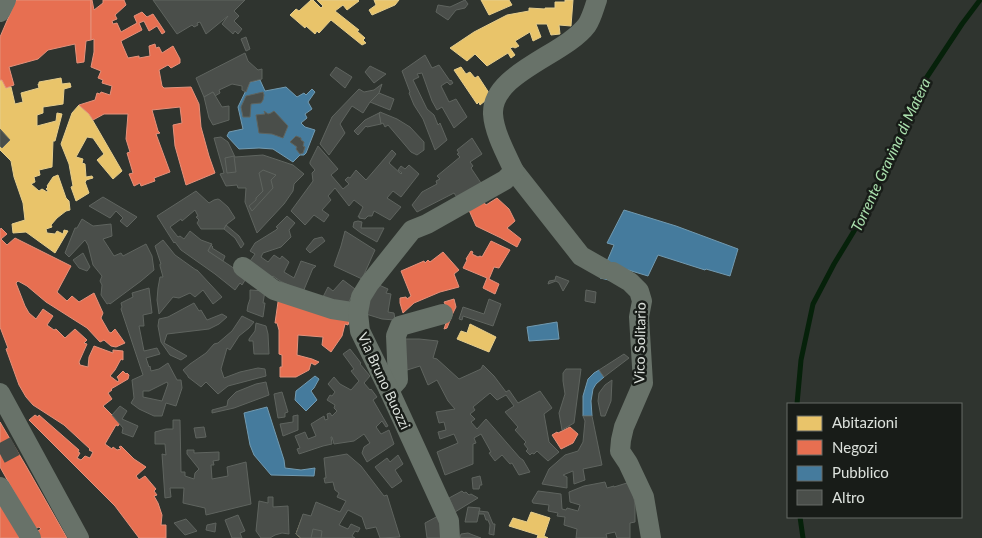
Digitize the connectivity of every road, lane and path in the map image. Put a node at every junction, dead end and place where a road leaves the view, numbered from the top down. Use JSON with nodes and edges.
{"nodes":[{"id":1,"x":6,"y":0,"type":"edge"},
{"id":2,"x":597,"y":0,"type":"edge"},
{"id":3,"x":0,"y":12,"type":"edge"},
{"id":4,"x":514,"y":171,"type":"junction"},
{"id":5,"x":243,"y":267,"type":"dead end"},
{"id":6,"x":358,"y":313,"type":"junction"},
{"id":7,"x":443,"y":314,"type":"dead end"},
{"id":8,"x":389,"y":390,"type":"junction"},
{"id":9,"x":0,"y":393,"type":"edge"},
{"id":10,"x":0,"y":487,"type":"edge"},
{"id":11,"x":31,"y":538,"type":"edge"},
{"id":12,"x":79,"y":538,"type":"edge"},
{"id":13,"x":450,"y":538,"type":"edge"},
{"id":14,"x":651,"y":538,"type":"edge"}],
"edges":[{"from":1,"to":3,"type":"street"},
{"from":2,"to":4,"type":"street","name":"Vico Solitario"},
{"from":4,"to":6,"type":"street","name":"Via Bruno Buozzi"},
{"from":4,"to":14,"type":"street","name":"Vico Solitario"},
{"from":5,"to":6,"type":"street"},
{"from":6,"to":8,"type":"street","name":"Via Bruno Buozzi"},
{"from":7,"to":8,"type":"street"},
{"from":8,"to":13,"type":"street","name":"Via Bruno Buozzi"},
{"from":9,"to":12,"type":"street"},
{"from":10,"to":11,"type":"street"}]}
